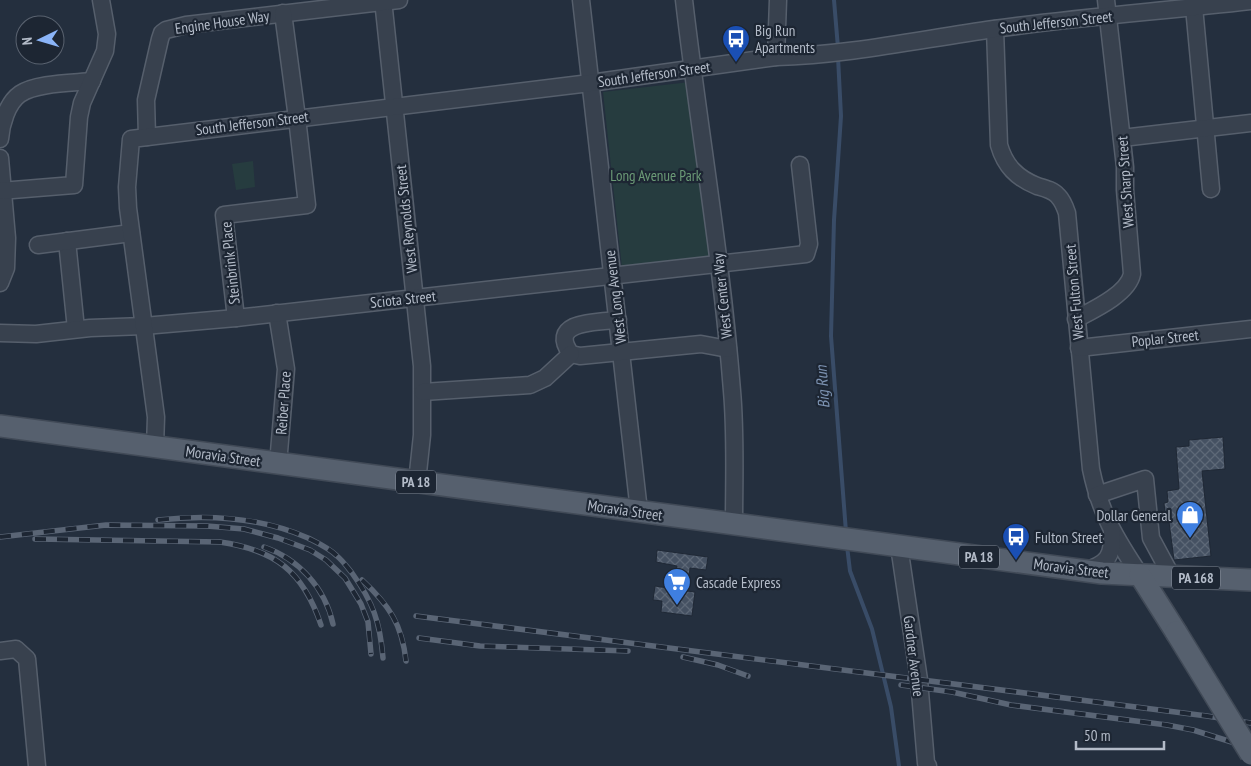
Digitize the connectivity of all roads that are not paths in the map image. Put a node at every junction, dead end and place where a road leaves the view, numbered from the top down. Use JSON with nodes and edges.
{"nodes":[{"id":1,"x":102,"y":0,"type":"edge"},
{"id":2,"x":581,"y":0,"type":"edge"},
{"id":3,"x":684,"y":0,"type":"edge"},
{"id":4,"x":778,"y":0,"type":"edge"},
{"id":5,"x":388,"y":1,"type":"edge"},
{"id":6,"x":1251,"y":1,"type":"edge"},
{"id":7,"x":1194,"y":7,"type":"junction"},
{"id":8,"x":1107,"y":8,"type":"edge"},
{"id":9,"x":284,"y":13,"type":"junction"},
{"id":10,"x":995,"y":29,"type":"junction"},
{"id":11,"x":776,"y":58,"type":"junction"},
{"id":12,"x":692,"y":68,"type":"junction"},
{"id":13,"x":92,"y":81,"type":"junction"},
{"id":14,"x":590,"y":83,"type":"junction"},
{"id":15,"x":18,"y":94,"type":"junction"},
{"id":16,"x":0,"y":100,"type":"edge"},
{"id":17,"x":394,"y":106,"type":"junction"},
{"id":18,"x":297,"y":118,"type":"junction"},
{"id":19,"x":1251,"y":123,"type":"edge"},
{"id":20,"x":1205,"y":128,"type":"junction"},
{"id":21,"x":147,"y":137,"type":"junction"},
{"id":22,"x":1122,"y":138,"type":"junction"},
{"id":23,"x":0,"y":139,"type":"edge"},
{"id":24,"x":0,"y":158,"type":"edge"},
{"id":25,"x":800,"y":165,"type":"dead end"},
{"id":26,"x":1211,"y":188,"type":"dead end"},
{"id":27,"x":1,"y":191,"type":"edge"},
{"id":28,"x":131,"y":233,"type":"junction"},
{"id":29,"x":68,"y":241,"type":"junction"},
{"id":30,"x":38,"y":245,"type":"dead end"},
{"id":31,"x":718,"y":264,"type":"junction"},
{"id":32,"x":613,"y":276,"type":"junction"},
{"id":33,"x":0,"y":283,"type":"edge"},
{"id":34,"x":414,"y":298,"type":"junction"},
{"id":35,"x":276,"y":313,"type":"junction"},
{"id":36,"x":236,"y":318,"type":"junction"},
{"id":37,"x":1076,"y":319,"type":"junction"},
{"id":38,"x":618,"y":320,"type":"junction"},
{"id":39,"x":144,"y":326,"type":"junction"},
{"id":40,"x":76,"y":329,"type":"junction"},
{"id":41,"x":1251,"y":329,"type":"edge"},
{"id":42,"x":0,"y":333,"type":"edge"},
{"id":43,"x":1079,"y":348,"type":"junction"},
{"id":44,"x":728,"y":349,"type":"junction"},
{"id":45,"x":622,"y":352,"type":"junction"},
{"id":46,"x":571,"y":354,"type":"junction"},
{"id":47,"x":423,"y":392,"type":"junction"},
{"id":48,"x":0,"y":426,"type":"edge"},
{"id":49,"x":155,"y":447,"type":"junction"},
{"id":50,"x":278,"y":464,"type":"junction"},
{"id":51,"x":417,"y":482,"type":"junction"},
{"id":52,"x":1097,"y":494,"type":"junction"},
{"id":53,"x":639,"y":511,"type":"junction"},
{"id":54,"x":734,"y":524,"type":"junction"},
{"id":55,"x":1112,"y":532,"type":"junction"},
{"id":56,"x":900,"y":546,"type":"junction"},
{"id":57,"x":1084,"y":571,"type":"junction"},
{"id":58,"x":1140,"y":575,"type":"junction"},
{"id":59,"x":1172,"y":576,"type":"junction"},
{"id":60,"x":1251,"y":580,"type":"edge"},
{"id":61,"x":0,"y":650,"type":"edge"},
{"id":62,"x":1251,"y":754,"type":"edge"},
{"id":63,"x":37,"y":766,"type":"edge"},
{"id":64,"x":928,"y":766,"type":"edge"}],
"edges":[{"from":1,"to":13,"type":"street"},
{"from":2,"to":14,"type":"street","name":"West Long Avenue"},
{"from":3,"to":12,"type":"street","name":"West Center Way"},
{"from":4,"to":11,"type":"street"},
{"from":5,"to":9,"type":"street","name":"Engine House Way"},
{"from":5,"to":17,"type":"street","name":"West Reynolds Street"},
{"from":6,"to":7,"type":"street","name":"South Jefferson Street"},
{"from":7,"to":8,"type":"street","name":"South Jefferson Street"},
{"from":7,"to":20,"type":"street"},
{"from":8,"to":10,"type":"street","name":"South Jefferson Street"},
{"from":8,"to":22,"type":"street","name":"West Sharp Street"},
{"from":9,"to":18,"type":"street","name":"Steinbrink Place"},
{"from":9,"to":21,"type":"street","name":"Engine House Way"},
{"from":10,"to":11,"type":"street","name":"South Jefferson Street"},
{"from":10,"to":37,"type":"street","name":"West Fulton Street"},
{"from":11,"to":12,"type":"street","name":"South Jefferson Street"},
{"from":12,"to":14,"type":"street","name":"South Jefferson Street"},
{"from":12,"to":31,"type":"street","name":"West Center Way"},
{"from":13,"to":15,"type":"street"},
{"from":13,"to":27,"type":"street"},
{"from":14,"to":17,"type":"street","name":"South Jefferson Street"},
{"from":14,"to":32,"type":"street","name":"West Long Avenue"},
{"from":15,"to":16,"type":"street"},
{"from":15,"to":23,"type":"street"},
{"from":17,"to":18,"type":"street","name":"South Jefferson Street"},
{"from":17,"to":34,"type":"street","name":"West Reynolds Street"},
{"from":18,"to":21,"type":"street","name":"South Jefferson Street"},
{"from":18,"to":36,"type":"street","name":"Steinbrink Place"},
{"from":19,"to":20,"type":"street"},
{"from":20,"to":22,"type":"street"},
{"from":20,"to":26,"type":"street"},
{"from":21,"to":28,"type":"street"},
{"from":22,"to":37,"type":"street","name":"West Sharp Street"},
{"from":24,"to":27,"type":"street"},
{"from":25,"to":31,"type":"street","name":"Sciota Street"},
{"from":27,"to":33,"type":"street"},
{"from":28,"to":29,"type":"street"},
{"from":28,"to":39,"type":"street"},
{"from":29,"to":30,"type":"street"},
{"from":29,"to":40,"type":"street"},
{"from":31,"to":32,"type":"street","name":"Sciota Street"},
{"from":31,"to":44,"type":"street","name":"West Center Way"},
{"from":32,"to":34,"type":"street","name":"Sciota Street"},
{"from":32,"to":38,"type":"street","name":"West Long Avenue"},
{"from":34,"to":35,"type":"street","name":"Sciota Street"},
{"from":34,"to":47,"type":"street","name":"West Reynolds Street"},
{"from":35,"to":36,"type":"street","name":"Sciota Street"},
{"from":35,"to":50,"type":"street","name":"Reiber Place"},
{"from":36,"to":39,"type":"street","name":"Sciota Street"},
{"from":37,"to":43,"type":"street","name":"West Fulton Street"},
{"from":38,"to":45,"type":"street","name":"West Long Avenue"},
{"from":38,"to":46,"type":"street"},
{"from":39,"to":40,"type":"street","name":"Sciota Street"},
{"from":39,"to":49,"type":"street"},
{"from":40,"to":42,"type":"street","name":"Sciota Street"},
{"from":41,"to":43,"type":"street","name":"Poplar Street"},
{"from":43,"to":52,"type":"street","name":"West Fulton Street"},
{"from":44,"to":45,"type":"street"},
{"from":44,"to":54,"type":"street","name":"West Center Way"},
{"from":45,"to":46,"type":"street"},
{"from":45,"to":53,"type":"street","name":"West Long Avenue"},
{"from":46,"to":47,"type":"street"},
{"from":47,"to":51,"type":"street","name":"West Reynolds Street"},
{"from":48,"to":49,"type":"main road","name":"Moravia Street","number":"PA 18"},
{"from":49,"to":50,"type":"main road","name":"Moravia Street","number":"PA 18"},
{"from":50,"to":51,"type":"main road","name":"Moravia Street","number":"PA 18"},
{"from":51,"to":53,"type":"main road","name":"Moravia Street","number":"PA 18"},
{"from":52,"to":55,"type":"street","name":"West Fulton Street"},
{"from":52,"to":59,"type":"street"},
{"from":53,"to":54,"type":"main road","name":"Moravia Street","number":"PA 18"},
{"from":54,"to":56,"type":"main road","name":"Moravia Street","number":"PA 18"},
{"from":55,"to":57,"type":"street"},
{"from":55,"to":58,"type":"street","name":"West Fulton Street"},
{"from":56,"to":57,"type":"main road","name":"Moravia Street","number":"PA 18"},
{"from":56,"to":64,"type":"street","name":"Gardner Avenue"},
{"from":57,"to":58,"type":"main road","name":"Moravia Street","number":"PA 18"},
{"from":58,"to":59,"type":"main road","name":"Moravia Street","number":"PA 168"},
{"from":58,"to":62,"type":"main road","bridge":true},
{"from":59,"to":60,"type":"main road","name":"Moravia Street","number":"PA 168"},
{"from":61,"to":63,"type":"street"}]}
